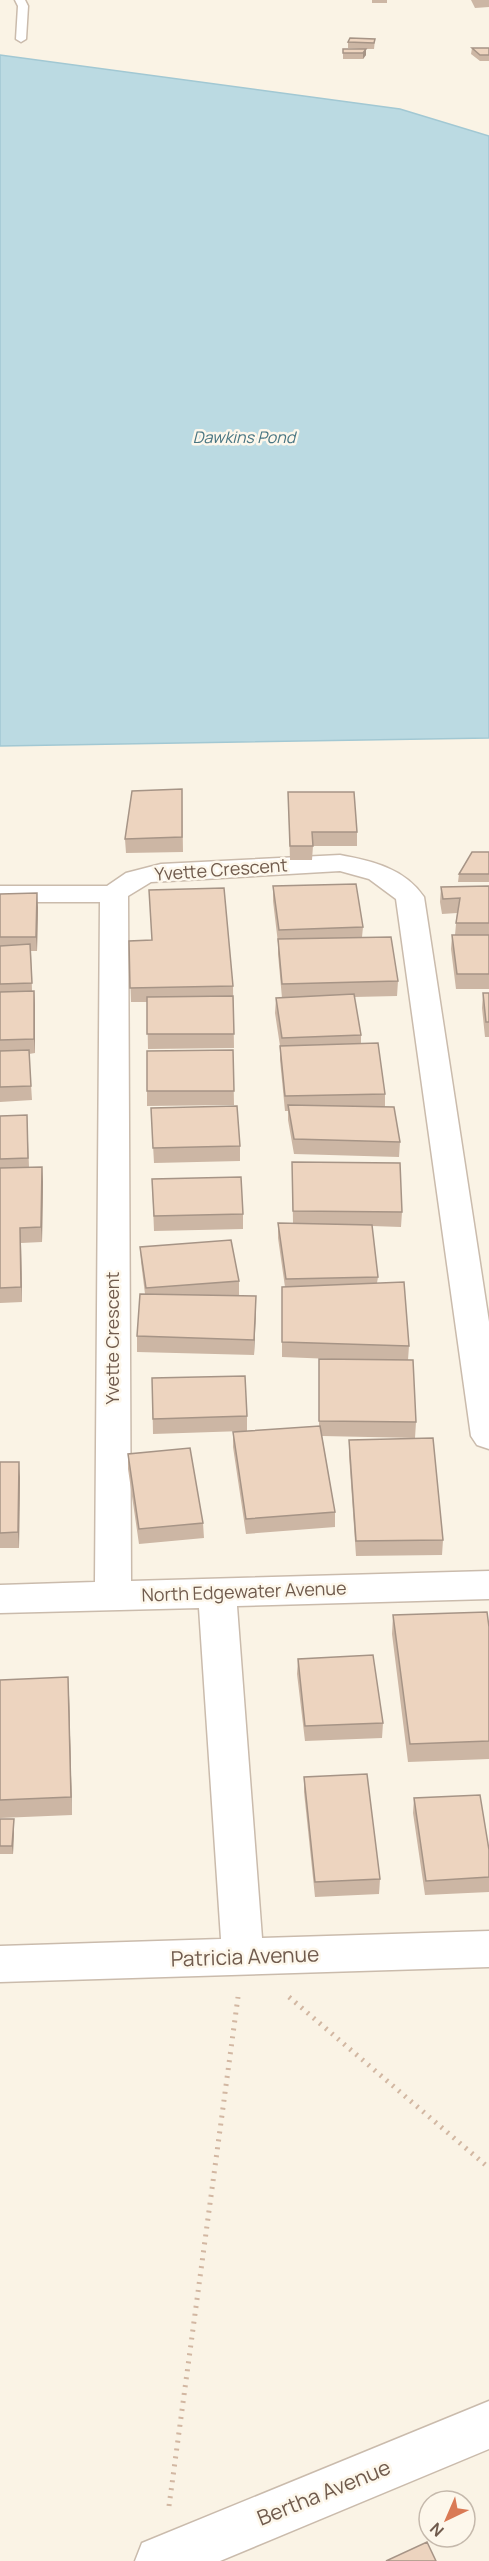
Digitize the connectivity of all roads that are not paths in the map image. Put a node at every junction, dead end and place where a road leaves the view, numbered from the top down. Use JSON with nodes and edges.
{"nodes":[{"id":1,"x":20,"y":0,"type":"edge"},
{"id":2,"x":21,"y":39,"type":"dead end"},
{"id":3,"x":0,"y":894,"type":"edge"},
{"id":4,"x":114,"y":894,"type":"junction"},
{"id":5,"x":489,"y":1436,"type":"edge"},
{"id":6,"x":489,"y":1586,"type":"edge"},
{"id":7,"x":217,"y":1593,"type":"junction"},
{"id":8,"x":113,"y":1596,"type":"junction"},
{"id":9,"x":0,"y":1599,"type":"edge"},
{"id":10,"x":489,"y":1949,"type":"edge"},
{"id":11,"x":243,"y":1957,"type":"junction"},
{"id":12,"x":0,"y":1964,"type":"edge"},
{"id":13,"x":489,"y":2425,"type":"edge"},
{"id":14,"x":162,"y":2561,"type":"edge"}],
"edges":[{"from":1,"to":2,"type":"lane"},
{"from":3,"to":4,"type":"street"},
{"from":4,"to":5,"type":"street","name":"Yvette Crescent"},
{"from":4,"to":8,"type":"street","name":"Yvette Crescent"},
{"from":6,"to":7,"type":"street","name":"North Edgewater Avenue"},
{"from":7,"to":8,"type":"street","name":"North Edgewater Avenue"},
{"from":7,"to":11,"type":"street"},
{"from":8,"to":9,"type":"street","name":"North Edgewater Avenue"},
{"from":10,"to":11,"type":"street","name":"Patricia Avenue"},
{"from":11,"to":12,"type":"street","name":"Patricia Avenue"},
{"from":13,"to":14,"type":"street","name":"Bertha Avenue"}]}
